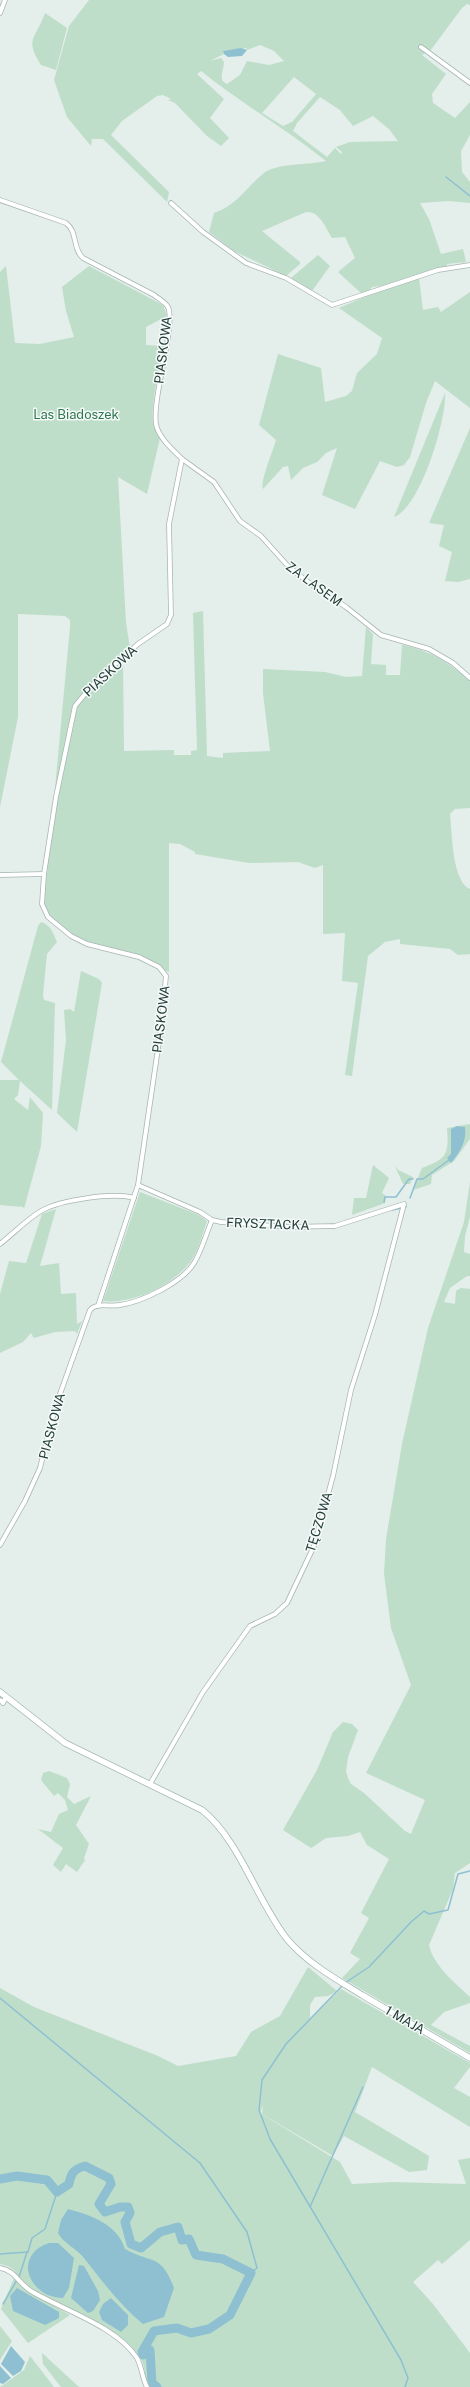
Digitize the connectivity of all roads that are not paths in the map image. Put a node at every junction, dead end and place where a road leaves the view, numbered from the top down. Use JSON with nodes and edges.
{"nodes":[{"id":1,"x":5,"y":0,"type":"edge"},
{"id":2,"x":0,"y":13,"type":"edge"},
{"id":3,"x":421,"y":47,"type":"dead end"},
{"id":4,"x":470,"y":83,"type":"edge"},
{"id":5,"x":0,"y":200,"type":"edge"},
{"id":6,"x":171,"y":203,"type":"dead end"},
{"id":7,"x":470,"y":265,"type":"edge"},
{"id":8,"x":182,"y":458,"type":"junction"},
{"id":9,"x":470,"y":678,"type":"edge"},
{"id":10,"x":44,"y":874,"type":"junction"},
{"id":11,"x":0,"y":875,"type":"edge"},
{"id":12,"x":138,"y":1185,"type":"junction"},
{"id":13,"x":134,"y":1198,"type":"junction"},
{"id":14,"x":404,"y":1204,"type":"joint"},
{"id":15,"x":212,"y":1220,"type":"junction"},
{"id":16,"x":0,"y":1244,"type":"edge"},
{"id":17,"x":98,"y":1306,"type":"junction"},
{"id":18,"x":0,"y":1545,"type":"edge"},
{"id":19,"x":0,"y":1692,"type":"edge"},
{"id":20,"x":6,"y":1697,"type":"junction"},
{"id":21,"x":0,"y":1700,"type":"edge"},
{"id":22,"x":150,"y":1784,"type":"junction"},
{"id":23,"x":470,"y":2058,"type":"edge"},
{"id":24,"x":0,"y":2268,"type":"edge"},
{"id":25,"x":147,"y":2387,"type":"edge"}],
"edges":[{"from":1,"to":2,"type":"street"},
{"from":3,"to":4,"type":"street"},
{"from":5,"to":8,"type":"street","name":"PIASKOWA"},
{"from":6,"to":7,"type":"street"},
{"from":8,"to":9,"type":"street","name":"ZA LASEM"},
{"from":8,"to":10,"type":"street","name":"PIASKOWA"},
{"from":10,"to":11,"type":"street"},
{"from":10,"to":12,"type":"street","name":"PIASKOWA"},
{"from":12,"to":13,"type":"street","name":"PIASKOWA"},
{"from":12,"to":15,"type":"street","name":"FRYSZTACKA"},
{"from":13,"to":16,"type":"street"},
{"from":13,"to":17,"type":"street","name":"PIASKOWA"},
{"from":14,"to":15,"type":"street","name":"FRYSZTACKA"},
{"from":14,"to":22,"type":"street","name":"TĘCZOWA"},
{"from":15,"to":17,"type":"street"},
{"from":17,"to":18,"type":"street","name":"PIASKOWA"},
{"from":19,"to":20,"type":"street","name":"1 MAJA"},
{"from":20,"to":21,"type":"street"},
{"from":20,"to":22,"type":"street","name":"1 MAJA"},
{"from":22,"to":23,"type":"street","name":"1 MAJA"},
{"from":24,"to":25,"type":"street"}]}
